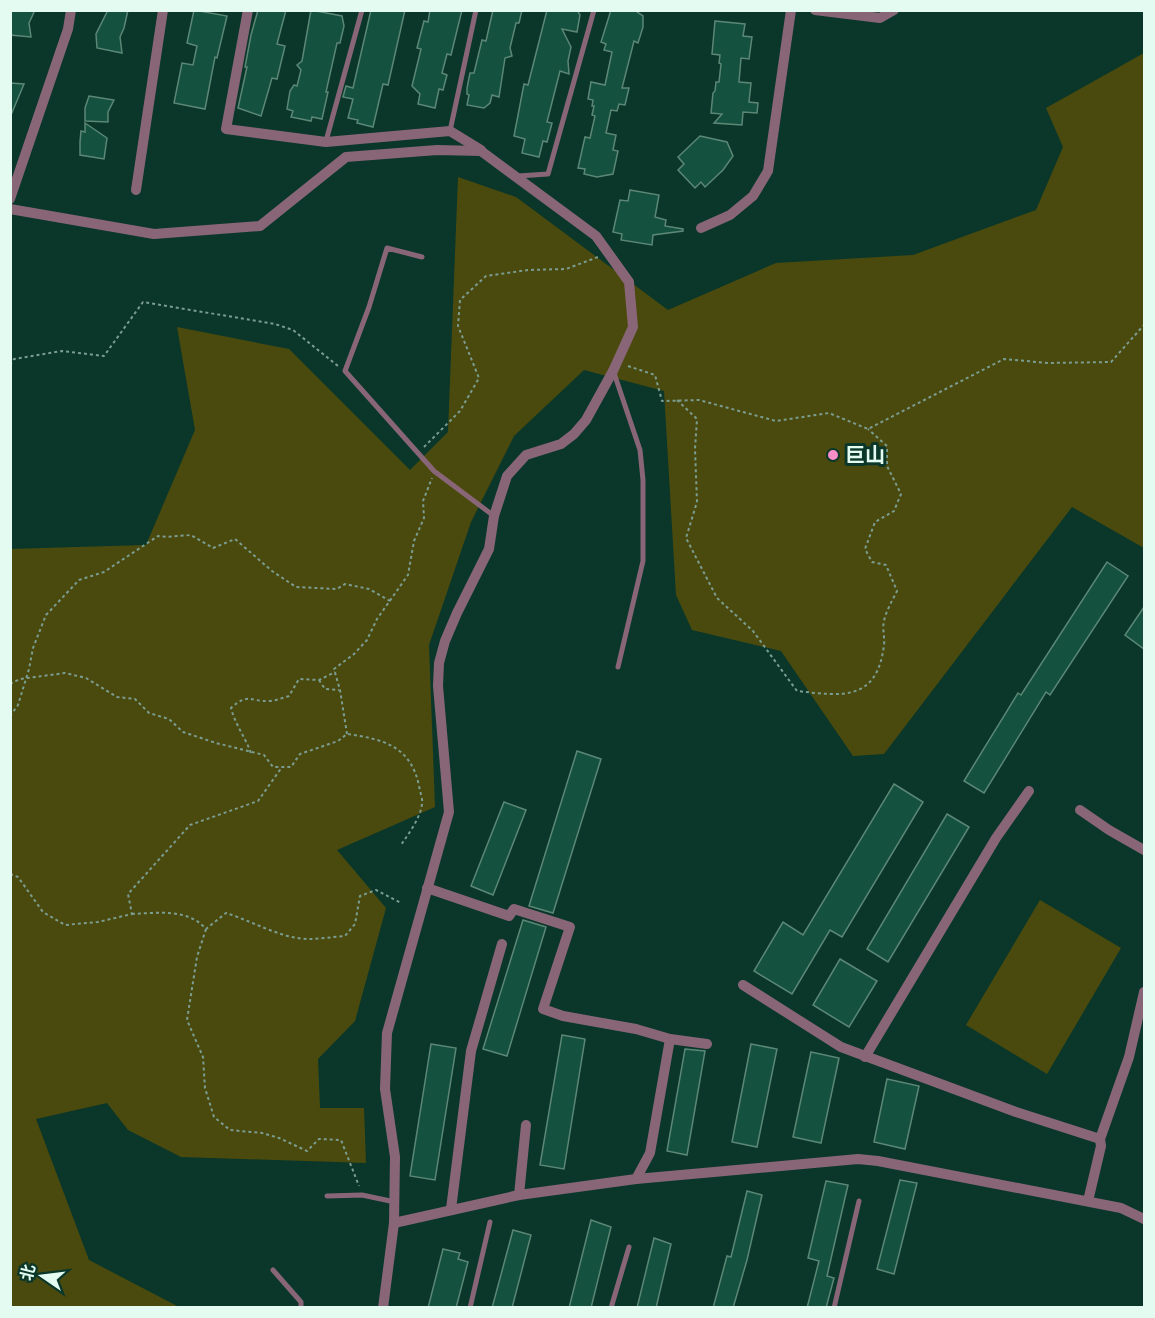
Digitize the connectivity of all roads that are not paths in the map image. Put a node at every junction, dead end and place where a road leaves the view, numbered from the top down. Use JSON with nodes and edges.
{"nodes":[{"id":1,"x":71,"y":10,"type":"edge"},
{"id":2,"x":163,"y":10,"type":"edge"},
{"id":3,"x":248,"y":10,"type":"edge"},
{"id":4,"x":362,"y":10,"type":"edge"},
{"id":5,"x":476,"y":10,"type":"edge"},
{"id":6,"x":594,"y":10,"type":"edge"},
{"id":7,"x":791,"y":10,"type":"edge"},
{"id":8,"x":815,"y":10,"type":"edge"},
{"id":9,"x":894,"y":10,"type":"edge"},
{"id":10,"x":880,"y":14,"type":"edge"},
{"id":11,"x":450,"y":131,"type":"junction"},
{"id":12,"x":326,"y":142,"type":"junction"},
{"id":13,"x":481,"y":151,"type":"junction"},
{"id":14,"x":516,"y":176,"type":"junction"},
{"id":15,"x":136,"y":190,"type":"dead end"},
{"id":16,"x":10,"y":199,"type":"edge"},
{"id":17,"x":10,"y":209,"type":"edge"},
{"id":18,"x":700,"y":228,"type":"dead end"},
{"id":19,"x":422,"y":256,"type":"dead end"},
{"id":20,"x":615,"y":366,"type":"junction"},
{"id":21,"x":494,"y":516,"type":"junction"},
{"id":22,"x":618,"y":667,"type":"dead end"},
{"id":23,"x":1029,"y":791,"type":"dead end"},
{"id":24,"x":1080,"y":810,"type":"dead end"},
{"id":25,"x":1144,"y":850,"type":"edge"},
{"id":26,"x":428,"y":888,"type":"junction"},
{"id":27,"x":502,"y":944,"type":"dead end"},
{"id":28,"x":743,"y":985,"type":"dead end"},
{"id":29,"x":1144,"y":992,"type":"edge"},
{"id":30,"x":670,"y":1039,"type":"junction"},
{"id":31,"x":707,"y":1044,"type":"dead end"},
{"id":32,"x":865,"y":1057,"type":"junction"},
{"id":33,"x":526,"y":1125,"type":"dead end"},
{"id":34,"x":1100,"y":1139,"type":"junction"},
{"id":35,"x":636,"y":1179,"type":"junction"},
{"id":36,"x":519,"y":1195,"type":"junction"},
{"id":37,"x":327,"y":1196,"type":"dead end"},
{"id":38,"x":859,"y":1201,"type":"dead end"},
{"id":39,"x":1088,"y":1201,"type":"junction"},
{"id":40,"x":395,"y":1202,"type":"junction"},
{"id":41,"x":451,"y":1209,"type":"junction"},
{"id":42,"x":1144,"y":1219,"type":"edge"},
{"id":43,"x":490,"y":1222,"type":"dead end"},
{"id":44,"x":394,"y":1223,"type":"junction"},
{"id":45,"x":628,"y":1247,"type":"dead end"},
{"id":46,"x":273,"y":1270,"type":"dead end"},
{"id":47,"x":301,"y":1308,"type":"edge"},
{"id":48,"x":383,"y":1308,"type":"edge"},
{"id":49,"x":470,"y":1308,"type":"edge"},
{"id":50,"x":611,"y":1308,"type":"edge"},
{"id":51,"x":834,"y":1308,"type":"edge"}],
"edges":[{"from":1,"to":16,"type":"street"},
{"from":2,"to":15,"type":"street"},
{"from":3,"to":12,"type":"street"},
{"from":4,"to":12,"type":"lane"},
{"from":5,"to":11,"type":"lane"},
{"from":6,"to":14,"type":"lane"},
{"from":7,"to":18,"type":"street"},
{"from":8,"to":10,"type":"street"},
{"from":9,"to":10,"type":"street"},
{"from":11,"to":12,"type":"street"},
{"from":11,"to":13,"type":"street"},
{"from":13,"to":14,"type":"street"},
{"from":13,"to":17,"type":"street"},
{"from":14,"to":20,"type":"street"},
{"from":19,"to":21,"type":"lane"},
{"from":20,"to":21,"type":"street"},
{"from":20,"to":22,"type":"lane"},
{"from":21,"to":26,"type":"street"},
{"from":23,"to":32,"type":"street"},
{"from":24,"to":25,"type":"street"},
{"from":26,"to":30,"type":"street"},
{"from":26,"to":40,"type":"street"},
{"from":27,"to":41,"type":"street"},
{"from":28,"to":32,"type":"street"},
{"from":29,"to":34,"type":"street"},
{"from":30,"to":31,"type":"street"},
{"from":30,"to":35,"type":"street"},
{"from":32,"to":34,"type":"street"},
{"from":33,"to":36,"type":"street"},
{"from":34,"to":39,"type":"street"},
{"from":35,"to":36,"type":"street"},
{"from":35,"to":39,"type":"street"},
{"from":36,"to":41,"type":"street"},
{"from":37,"to":40,"type":"lane"},
{"from":38,"to":51,"type":"lane"},
{"from":39,"to":42,"type":"street"},
{"from":40,"to":44,"type":"street"},
{"from":41,"to":44,"type":"street"},
{"from":43,"to":49,"type":"lane"},
{"from":44,"to":48,"type":"street"},
{"from":45,"to":50,"type":"lane"},
{"from":46,"to":47,"type":"lane"}]}
